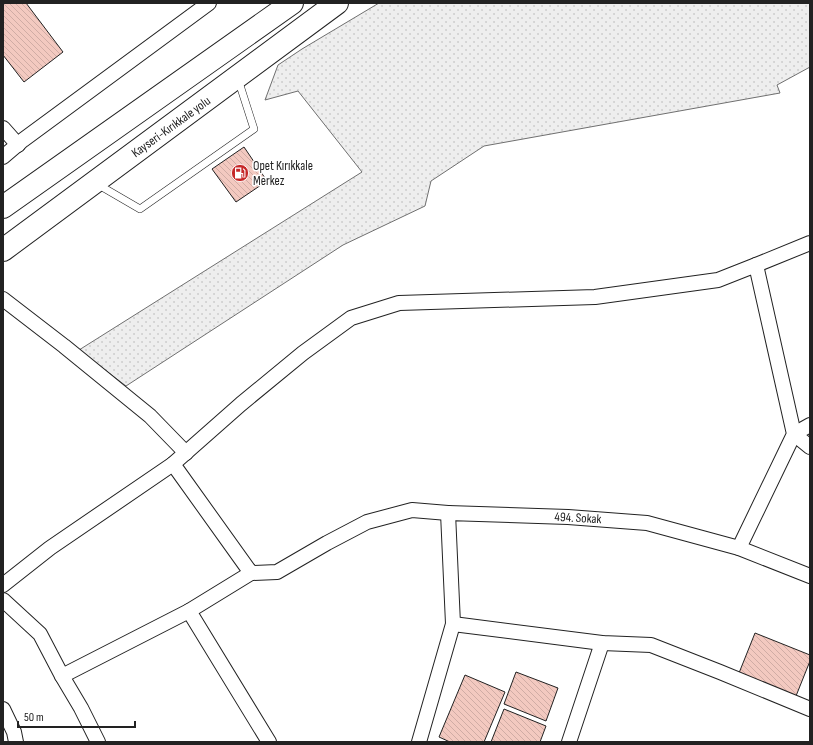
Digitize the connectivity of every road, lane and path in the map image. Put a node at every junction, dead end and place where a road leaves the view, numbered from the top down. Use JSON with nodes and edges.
{"nodes":[{"id":1,"x":209,"y":3,"type":"edge"},
{"id":2,"x":286,"y":3,"type":"edge"},
{"id":3,"x":292,"y":3,"type":"edge"},
{"id":4,"x":338,"y":3,"type":"edge"},
{"id":5,"x":352,"y":3,"type":"edge"},
{"id":6,"x":254,"y":30,"type":"junction"},
{"id":7,"x":270,"y":54,"type":"junction"},
{"id":8,"x":238,"y":78,"type":"junction"},
{"id":9,"x":3,"y":128,"type":"edge"},
{"id":10,"x":18,"y":144,"type":"junction"},
{"id":11,"x":3,"y":158,"type":"edge"},
{"id":12,"x":95,"y":182,"type":"junction"},
{"id":13,"x":3,"y":207,"type":"edge"},
{"id":14,"x":810,"y":243,"type":"edge"},
{"id":15,"x":3,"y":250,"type":"edge"},
{"id":16,"x":756,"y":265,"type":"junction"},
{"id":17,"x":3,"y":299,"type":"edge"},
{"id":18,"x":810,"y":425,"type":"edge"},
{"id":19,"x":794,"y":434,"type":"junction"},
{"id":20,"x":810,"y":447,"type":"edge"},
{"id":21,"x":186,"y":453,"type":"junction"},
{"id":22,"x":173,"y":464,"type":"junction"},
{"id":23,"x":448,"y":513,"type":"junction"},
{"id":24,"x":739,"y":548,"type":"junction"},
{"id":25,"x":252,"y":573,"type":"junction"},
{"id":26,"x":810,"y":576,"type":"edge"},
{"id":27,"x":3,"y":585,"type":"edge"},
{"id":28,"x":3,"y":600,"type":"edge"},
{"id":29,"x":190,"y":611,"type":"junction"},
{"id":30,"x":453,"y":624,"type":"junction"},
{"id":31,"x":602,"y":643,"type":"junction"},
{"id":32,"x":62,"y":676,"type":"junction"},
{"id":33,"x":3,"y":709,"type":"edge"},
{"id":34,"x":810,"y":709,"type":"edge"},
{"id":35,"x":16,"y":742,"type":"edge"},
{"id":36,"x":98,"y":742,"type":"edge"},
{"id":37,"x":269,"y":742,"type":"edge"},
{"id":38,"x":419,"y":742,"type":"edge"},
{"id":39,"x":569,"y":742,"type":"edge"}],
"edges":[{"from":1,"to":10,"type":"street"},
{"from":2,"to":6,"type":"highway"},
{"from":3,"to":6,"type":"highway"},
{"from":4,"to":7,"type":"highway","name":"Kayseri-Kırıkkale yolu"},
{"from":5,"to":7,"type":"highway"},
{"from":6,"to":13,"type":"highway"},
{"from":7,"to":8,"type":"highway","name":"Kayseri-Kırıkkale yolu"},
{"from":8,"to":12,"type":"highway","name":"Kayseri-Kırıkkale yolu"},
{"from":8,"to":12,"type":"lane"},
{"from":9,"to":10,"type":"street"},
{"from":10,"to":11,"type":"street"},
{"from":12,"to":15,"type":"highway","name":"Kayseri-Kırıkkale yolu"},
{"from":14,"to":16,"type":"street"},
{"from":16,"to":19,"type":"street"},
{"from":16,"to":21,"type":"street"},
{"from":17,"to":21,"type":"street"},
{"from":18,"to":19,"type":"street"},
{"from":19,"to":20,"type":"street"},
{"from":19,"to":24,"type":"street"},
{"from":21,"to":22,"type":"street"},
{"from":22,"to":25,"type":"street"},
{"from":22,"to":27,"type":"street"},
{"from":23,"to":24,"type":"street","name":"494. Sokak"},
{"from":23,"to":25,"type":"street","name":"494. Sokak"},
{"from":23,"to":30,"type":"street"},
{"from":24,"to":26,"type":"street","name":"494. Sokak"},
{"from":25,"to":29,"type":"street"},
{"from":28,"to":32,"type":"street"},
{"from":29,"to":32,"type":"street"},
{"from":29,"to":37,"type":"street"},
{"from":30,"to":31,"type":"street"},
{"from":30,"to":38,"type":"street"},
{"from":31,"to":34,"type":"street"},
{"from":31,"to":39,"type":"street"},
{"from":32,"to":36,"type":"street"},
{"from":33,"to":35,"type":"street"}]}
